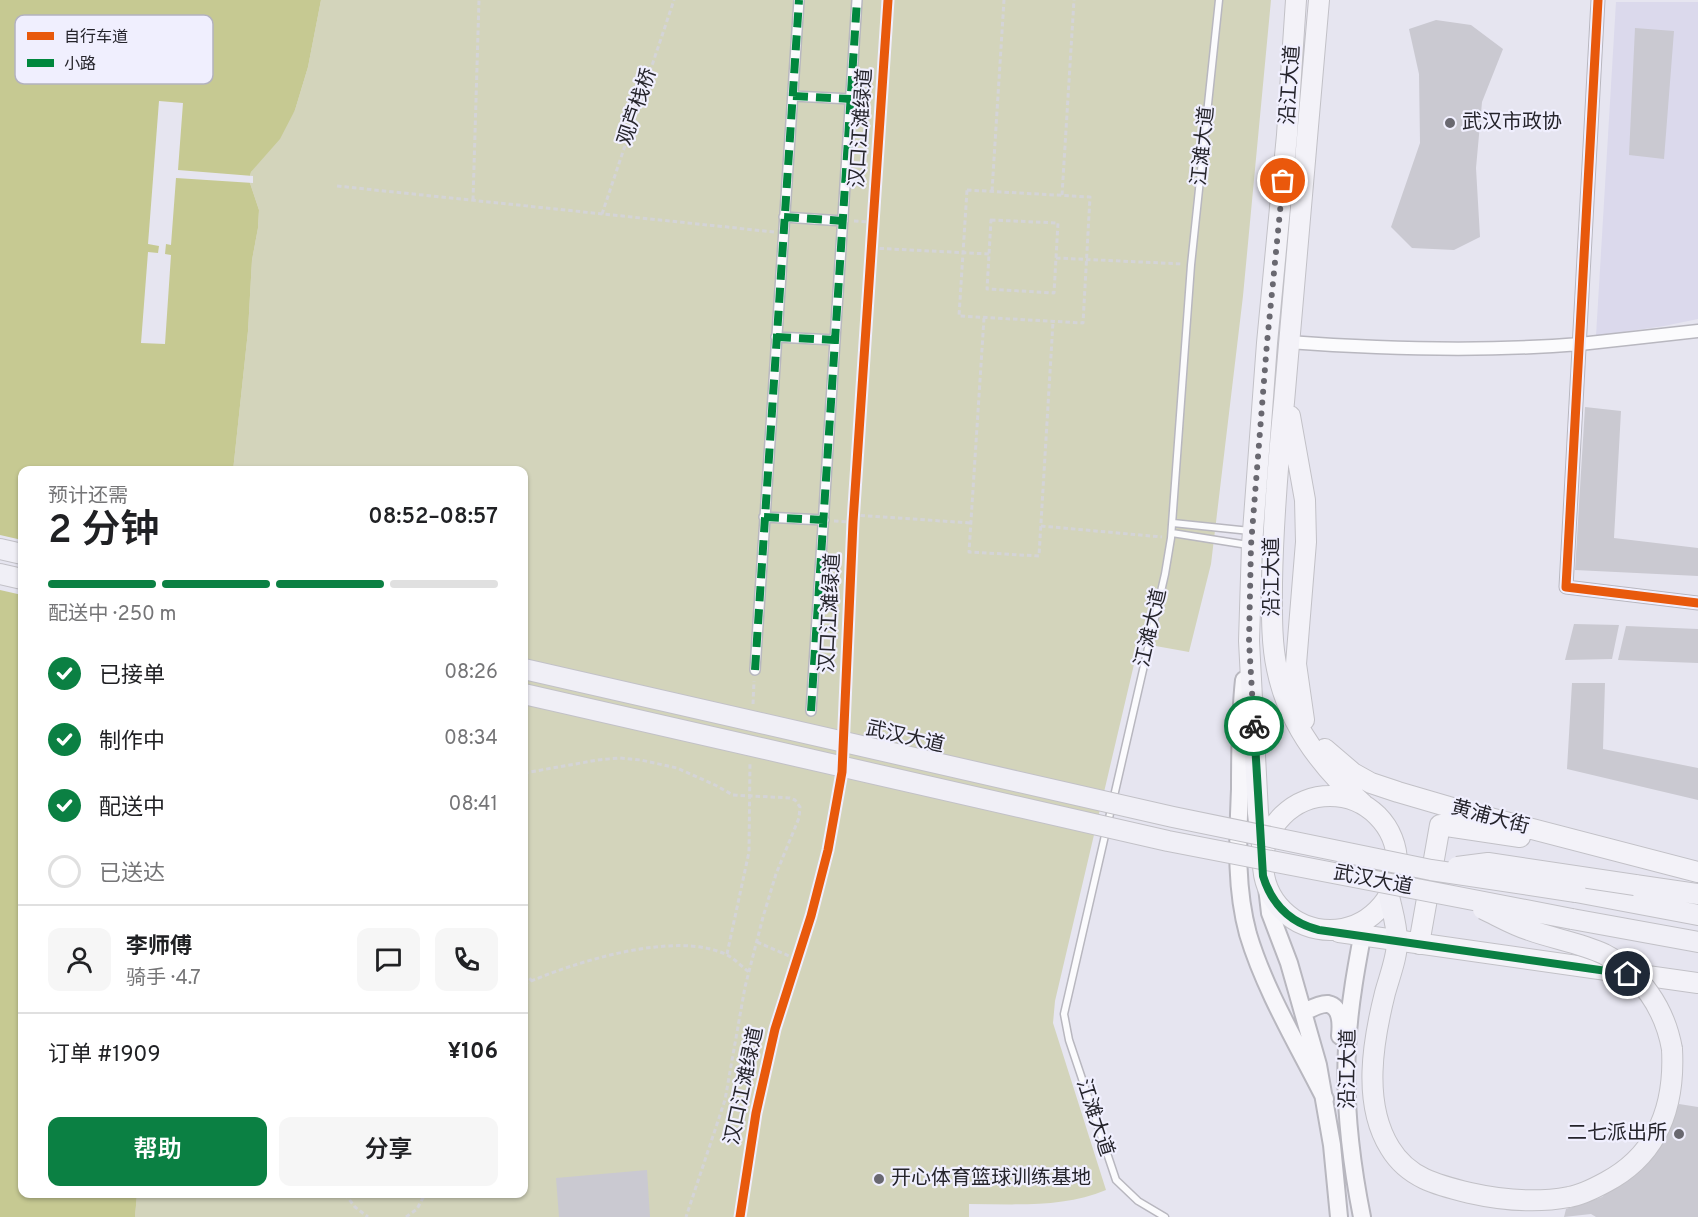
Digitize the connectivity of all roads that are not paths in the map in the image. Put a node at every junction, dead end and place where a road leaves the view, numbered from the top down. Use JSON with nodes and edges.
{"nodes":[{"id":1,"x":799,"y":0,"type":"edge"},
{"id":2,"x":857,"y":0,"type":"edge"},
{"id":3,"x":1219,"y":0,"type":"edge"},
{"id":4,"x":1296,"y":0,"type":"edge"},
{"id":5,"x":1319,"y":0,"type":"edge"},
{"id":6,"x":1598,"y":0,"type":"edge"},
{"id":7,"x":793,"y":96,"type":"junction"},
{"id":8,"x":851,"y":99,"type":"junction"},
{"id":9,"x":784,"y":217,"type":"junction"},
{"id":10,"x":843,"y":220,"type":"junction"},
{"id":11,"x":1698,"y":331,"type":"edge"},
{"id":12,"x":776,"y":337,"type":"junction"},
{"id":13,"x":835,"y":340,"type":"junction"},
{"id":14,"x":1288,"y":342,"type":"junction"},
{"id":15,"x":1579,"y":344,"type":"junction"},
{"id":16,"x":1285,"y":389,"type":"junction"},
{"id":17,"x":764,"y":517,"type":"junction"},
{"id":18,"x":824,"y":520,"type":"junction"},
{"id":19,"x":1173,"y":523,"type":"junction"},
{"id":20,"x":1172,"y":535,"type":"junction"},
{"id":21,"x":1252,"y":539,"type":"junction"},
{"id":22,"x":0,"y":549,"type":"edge"},
{"id":23,"x":18,"y":553,"type":"edge"},
{"id":24,"x":0,"y":574,"type":"edge"},
{"id":25,"x":18,"y":578,"type":"edge"},
{"id":26,"x":1698,"y":603,"type":"edge"},
{"id":27,"x":1249,"y":641,"type":"junction"},
{"id":28,"x":528,"y":670,"type":"edge"},
{"id":29,"x":754,"y":670,"type":"road end"},
{"id":30,"x":528,"y":695,"type":"edge"},
{"id":31,"x":811,"y":711,"type":"dead end"},
{"id":32,"x":1304,"y":723,"type":"junction"},
{"id":33,"x":1311,"y":749,"type":"junction"},
{"id":34,"x":1363,"y":804,"type":"junction"},
{"id":35,"x":1570,"y":839,"type":"junction"},
{"id":36,"x":1263,"y":853,"type":"junction"},
{"id":37,"x":1431,"y":870,"type":"junction"},
{"id":38,"x":1698,"y":872,"type":"edge"},
{"id":39,"x":1267,"y":887,"type":"junction"},
{"id":40,"x":1698,"y":894,"type":"edge"},
{"id":41,"x":1389,"y":896,"type":"junction"},
{"id":42,"x":1456,"y":896,"type":"junction"},
{"id":43,"x":1698,"y":915,"type":"edge"},
{"id":44,"x":1363,"y":928,"type":"junction"},
{"id":45,"x":1397,"y":941,"type":"junction"},
{"id":46,"x":1698,"y":942,"type":"edge"},
{"id":47,"x":1419,"y":944,"type":"junction"},
{"id":48,"x":1698,"y":983,"type":"edge"},
{"id":49,"x":1304,"y":1012,"type":"junction"},
{"id":50,"x":1346,"y":1079,"type":"junction"},
{"id":51,"x":1326,"y":1099,"type":"junction"},
{"id":52,"x":1165,"y":1217,"type":"edge"},
{"id":53,"x":1339,"y":1217,"type":"edge"},
{"id":54,"x":1362,"y":1217,"type":"edge"}],
"edges":[{"from":1,"to":7,"type":"street"},
{"from":2,"to":8,"type":"street"},
{"from":3,"to":19,"type":"lane","name":"江滩大道"},
{"from":4,"to":21,"type":"main road","name":"沿江大道"},
{"from":5,"to":14,"type":"main road","name":"沿江大道"},
{"from":6,"to":15,"type":"street"},
{"from":7,"to":8,"type":"street"},
{"from":7,"to":9,"type":"street"},
{"from":8,"to":10,"type":"street"},
{"from":9,"to":10,"type":"street"},
{"from":9,"to":12,"type":"street"},
{"from":10,"to":13,"type":"street"},
{"from":11,"to":15,"type":"street"},
{"from":12,"to":13,"type":"street"},
{"from":12,"to":17,"type":"street"},
{"from":13,"to":18,"type":"street"},
{"from":14,"to":15,"type":"street"},
{"from":14,"to":16,"type":"main road","name":"沿江大道"},
{"from":15,"to":26,"type":"street"},
{"from":16,"to":32,"type":"main road"},
{"from":16,"to":33,"type":"main road","name":"沿江大道"},
{"from":17,"to":18,"type":"street"},
{"from":17,"to":29,"type":"street"},
{"from":18,"to":31,"type":"street"},
{"from":19,"to":20,"type":"lane","name":"江滩大道"},
{"from":19,"to":21,"type":"lane"},
{"from":20,"to":21,"type":"lane"},
{"from":20,"to":52,"type":"lane","name":"江滩大道"},
{"from":21,"to":27,"type":"main road","name":"沿江大道"},
{"from":22,"to":23,"type":"highway"},
{"from":24,"to":25,"type":"highway"},
{"from":27,"to":36,"type":"main road","name":"沿江大道"},
{"from":27,"to":51,"type":"main road"},
{"from":28,"to":37,"type":"highway","name":"武汉大道","bridge":true},
{"from":30,"to":42,"type":"highway","name":"武汉大道","bridge":true},
{"from":32,"to":33,"type":"main road"},
{"from":32,"to":35,"type":"main road","name":"黄浦大街"},
{"from":33,"to":34,"type":"main road","name":"沿江大道"},
{"from":34,"to":36,"type":"main road"},
{"from":34,"to":41,"type":"main road"},
{"from":35,"to":38,"type":"main road","name":"黄浦大街"},
{"from":35,"to":47,"type":"main road"},
{"from":36,"to":39,"type":"main road"},
{"from":37,"to":40,"type":"highway","bridge":true},
{"from":37,"to":43,"type":"highway","name":"武汉大道","bridge":true},
{"from":39,"to":44,"type":"main road"},
{"from":39,"to":49,"type":"main road"},
{"from":41,"to":44,"type":"main road"},
{"from":41,"to":45,"type":"highway"},
{"from":42,"to":45,"type":"highway","bridge":true},
{"from":42,"to":46,"type":"highway","name":"武汉大道","bridge":true},
{"from":44,"to":45,"type":"main road"},
{"from":44,"to":50,"type":"main road","name":"沿江大道"},
{"from":45,"to":47,"type":"main road"},
{"from":47,"to":48,"type":"main road"},
{"from":49,"to":50,"type":"main road"},
{"from":49,"to":51,"type":"main road"},
{"from":50,"to":54,"type":"main road","name":"沿江大道"},
{"from":51,"to":53,"type":"main road","name":"沿江大道"}]}
